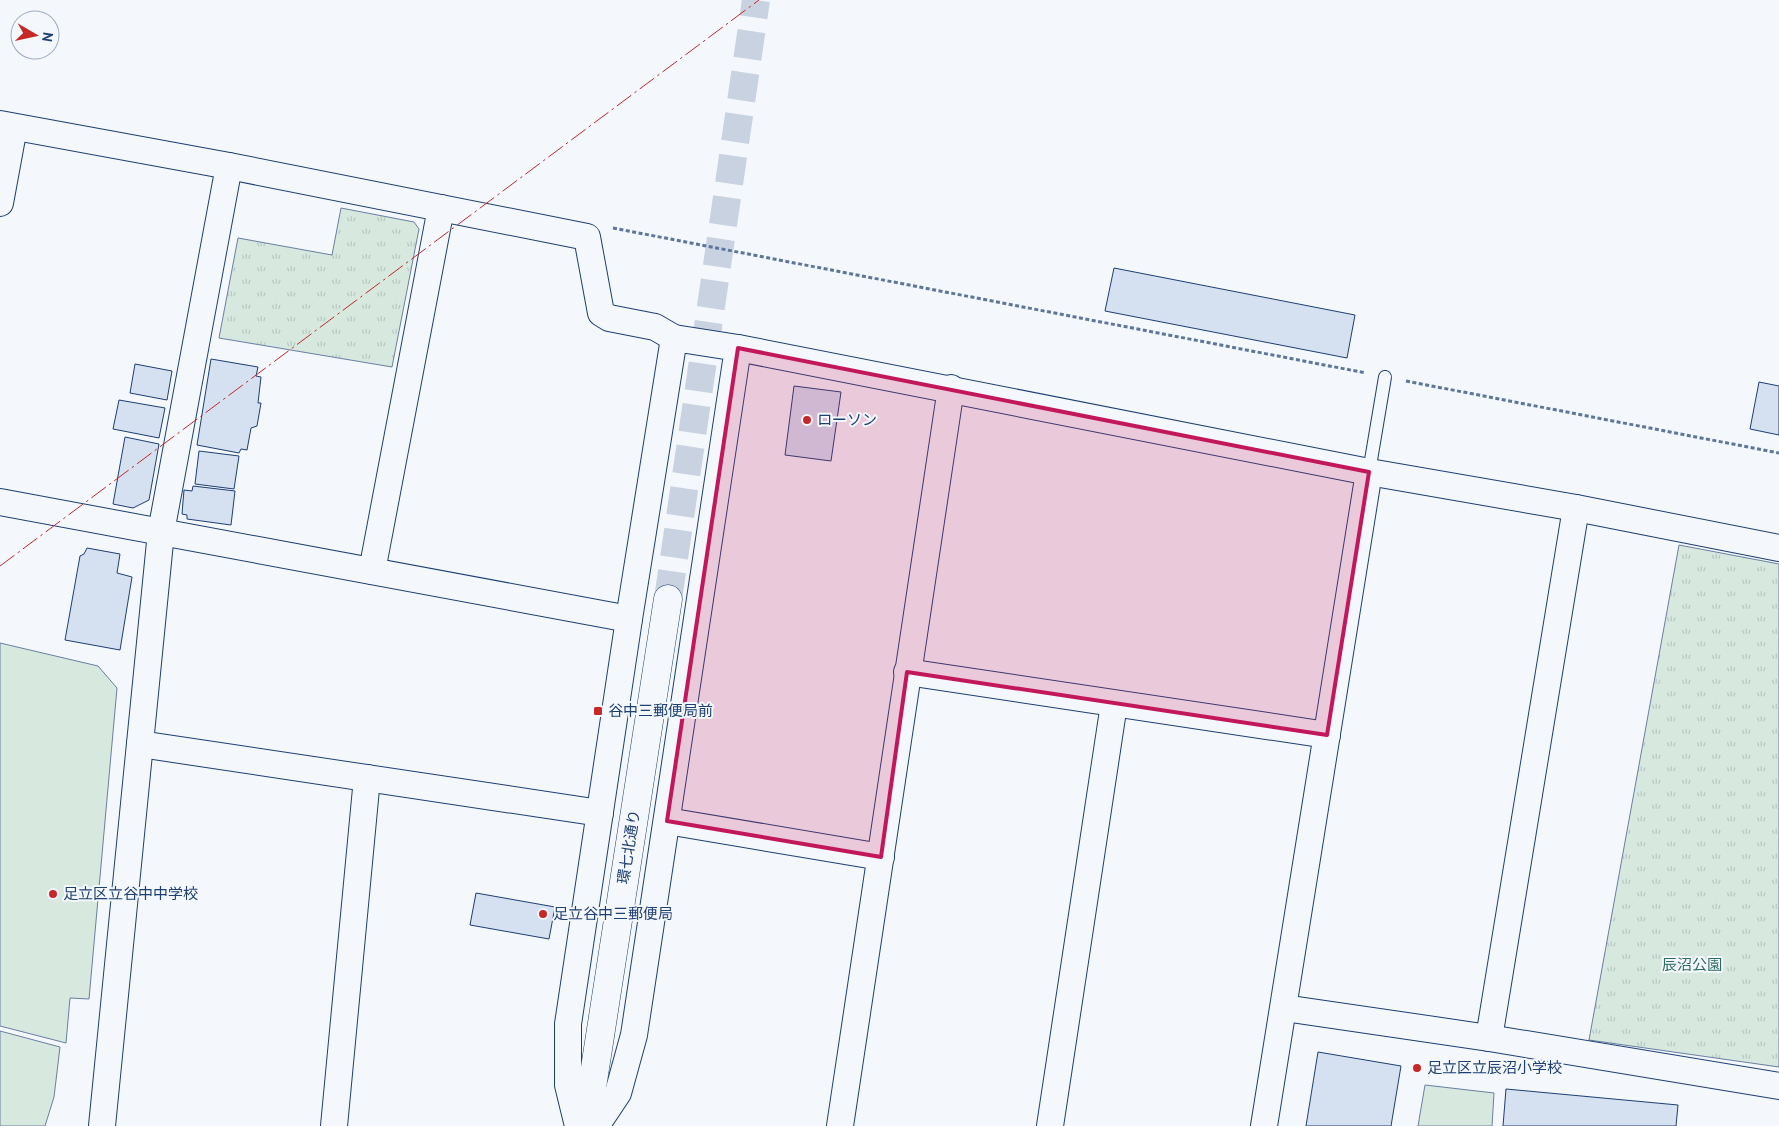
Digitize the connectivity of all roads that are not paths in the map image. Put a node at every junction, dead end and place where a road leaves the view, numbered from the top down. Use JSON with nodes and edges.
{"nodes":[{"id":1,"x":7,"y":125,"type":"edge"},
{"id":2,"x":229,"y":166,"type":"junction"},
{"id":3,"x":0,"y":203,"type":"edge"},
{"id":4,"x":441,"y":208,"type":"junction"},
{"id":5,"x":674,"y":338,"type":"junction"},
{"id":6,"x":738,"y":348,"type":"junction"},
{"id":7,"x":1385,"y":376,"type":"road end"},
{"id":8,"x":951,"y":388,"type":"junction"},
{"id":9,"x":1369,"y":472,"type":"junction"},
{"id":10,"x":0,"y":502,"type":"edge"},
{"id":11,"x":1576,"y":508,"type":"junction"},
{"id":12,"x":161,"y":532,"type":"junction"},
{"id":13,"x":1779,"y":548,"type":"edge"},
{"id":14,"x":372,"y":571,"type":"junction"},
{"id":15,"x":668,"y":599,"type":"tunnel mouth"},
{"id":16,"x":629,"y":619,"type":"junction"},
{"id":17,"x":907,"y":672,"type":"junction"},
{"id":18,"x":1114,"y":704,"type":"junction"},
{"id":19,"x":1327,"y":735,"type":"junction"},
{"id":20,"x":140,"y":744,"type":"junction"},
{"id":21,"x":366,"y":778,"type":"junction"},
{"id":22,"x":600,"y":813,"type":"junction"},
{"id":23,"x":667,"y":821,"type":"junction"},
{"id":24,"x":881,"y":856,"type":"junction"},
{"id":25,"x":1284,"y":1008,"type":"junction"},
{"id":26,"x":1489,"y":1038,"type":"junction"},
{"id":27,"x":1779,"y":1086,"type":"edge"},
{"id":28,"x":102,"y":1126,"type":"edge"},
{"id":29,"x":334,"y":1126,"type":"edge"},
{"id":30,"x":578,"y":1126,"type":"edge"},
{"id":31,"x":586,"y":1126,"type":"edge"},
{"id":32,"x":596,"y":1126,"type":"edge"},
{"id":33,"x":842,"y":1126,"type":"edge"},
{"id":34,"x":1050,"y":1126,"type":"edge"},
{"id":35,"x":1264,"y":1126,"type":"edge"}],
"edges":[{"from":1,"to":2,"type":"street"},
{"from":1,"to":3,"type":"street"},
{"from":2,"to":4,"type":"street"},
{"from":2,"to":12,"type":"street"},
{"from":4,"to":5,"type":"street"},
{"from":4,"to":14,"type":"street"},
{"from":5,"to":6,"type":"street"},
{"from":5,"to":16,"type":"street"},
{"from":6,"to":8,"type":"street"},
{"from":6,"to":23,"type":"street"},
{"from":7,"to":9,"type":"lane"},
{"from":8,"to":9,"type":"street"},
{"from":8,"to":17,"type":"street"},
{"from":9,"to":11,"type":"street"},
{"from":9,"to":19,"type":"street"},
{"from":10,"to":12,"type":"street"},
{"from":11,"to":13,"type":"street"},
{"from":11,"to":26,"type":"street"},
{"from":12,"to":14,"type":"street"},
{"from":12,"to":20,"type":"street"},
{"from":14,"to":16,"type":"street"},
{"from":15,"to":31,"type":"street","name":"環七北通り"},
{"from":16,"to":22,"type":"street"},
{"from":17,"to":18,"type":"street"},
{"from":17,"to":24,"type":"street"},
{"from":18,"to":19,"type":"street"},
{"from":18,"to":34,"type":"street"},
{"from":19,"to":25,"type":"street"},
{"from":20,"to":21,"type":"street"},
{"from":20,"to":28,"type":"street"},
{"from":21,"to":22,"type":"street"},
{"from":21,"to":29,"type":"street"},
{"from":22,"to":30,"type":"street"},
{"from":23,"to":24,"type":"street"},
{"from":23,"to":32,"type":"street"},
{"from":24,"to":33,"type":"street"},
{"from":25,"to":26,"type":"street"},
{"from":25,"to":35,"type":"street"},
{"from":26,"to":27,"type":"street"}]}
